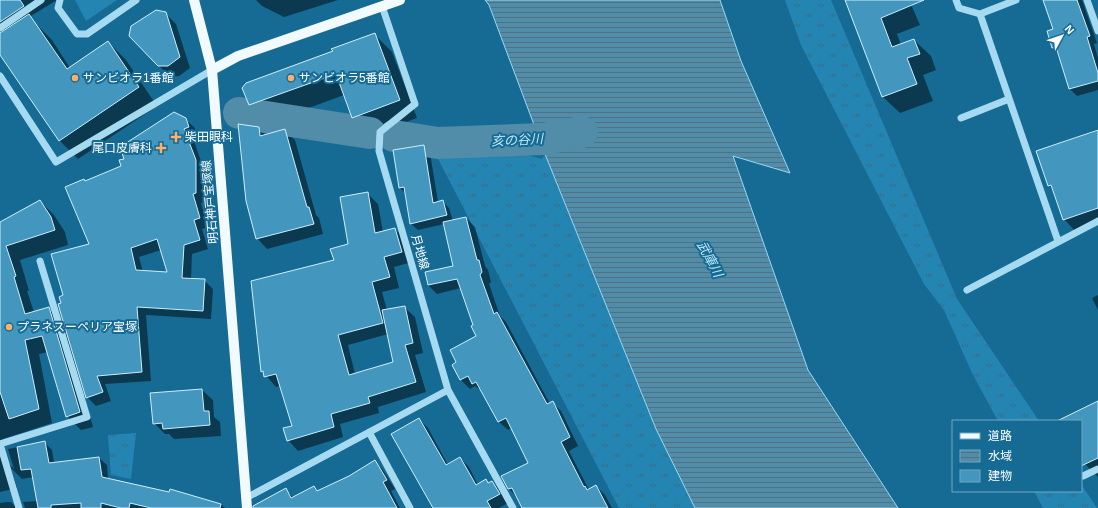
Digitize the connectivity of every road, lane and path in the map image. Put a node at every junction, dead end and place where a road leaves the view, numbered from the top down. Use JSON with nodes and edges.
{"nodes":[{"id":1,"x":41,"y":0,"type":"edge"},
{"id":2,"x":60,"y":0,"type":"edge"},
{"id":3,"x":136,"y":0,"type":"edge"},
{"id":4,"x":194,"y":0,"type":"edge"},
{"id":5,"x":956,"y":0,"type":"edge"},
{"id":6,"x":1016,"y":0,"type":"edge"},
{"id":7,"x":1087,"y":0,"type":"edge"},
{"id":8,"x":391,"y":3,"type":"edge"},
{"id":9,"x":980,"y":14,"type":"junction"},
{"id":10,"x":0,"y":28,"type":"edge"},
{"id":11,"x":1098,"y":31,"type":"edge"},
{"id":12,"x":212,"y":70,"type":"junction"},
{"id":13,"x":0,"y":76,"type":"edge"},
{"id":14,"x":1009,"y":99,"type":"junction"},
{"id":15,"x":960,"y":118,"type":"dead end"},
{"id":16,"x":1098,"y":220,"type":"edge"},
{"id":17,"x":1058,"y":241,"type":"junction"},
{"id":18,"x":40,"y":261,"type":"dead end"},
{"id":19,"x":967,"y":290,"type":"dead end"},
{"id":20,"x":448,"y":390,"type":"junction"},
{"id":21,"x":369,"y":432,"type":"junction"},
{"id":22,"x":0,"y":444,"type":"edge"},
{"id":23,"x":1098,"y":469,"type":"edge"},
{"id":24,"x":1083,"y":476,"type":"dead end"},
{"id":25,"x":246,"y":503,"type":"edge"},
{"id":26,"x":19,"y":508,"type":"edge"},
{"id":27,"x":410,"y":508,"type":"edge"},
{"id":28,"x":513,"y":508,"type":"edge"}],
"edges":[{"from":1,"to":10,"type":"street"},
{"from":2,"to":3,"type":"street"},
{"from":4,"to":12,"type":"main road","name":"明石神戸宝塚線"},
{"from":5,"to":9,"type":"street"},
{"from":6,"to":9,"type":"street"},
{"from":7,"to":11,"type":"street"},
{"from":8,"to":12,"type":"main road"},
{"from":8,"to":20,"type":"street","name":"月地線"},
{"from":9,"to":14,"type":"street"},
{"from":12,"to":13,"type":"street"},
{"from":12,"to":25,"type":"main road","name":"明石神戸宝塚線"},
{"from":14,"to":15,"type":"street"},
{"from":14,"to":17,"type":"street"},
{"from":16,"to":17,"type":"street"},
{"from":17,"to":19,"type":"street"},
{"from":18,"to":22,"type":"street"},
{"from":20,"to":21,"type":"street"},
{"from":20,"to":28,"type":"street","name":"月地線"},
{"from":21,"to":25,"type":"street"},
{"from":21,"to":27,"type":"street"},
{"from":22,"to":26,"type":"street"},
{"from":23,"to":24,"type":"street"}]}
